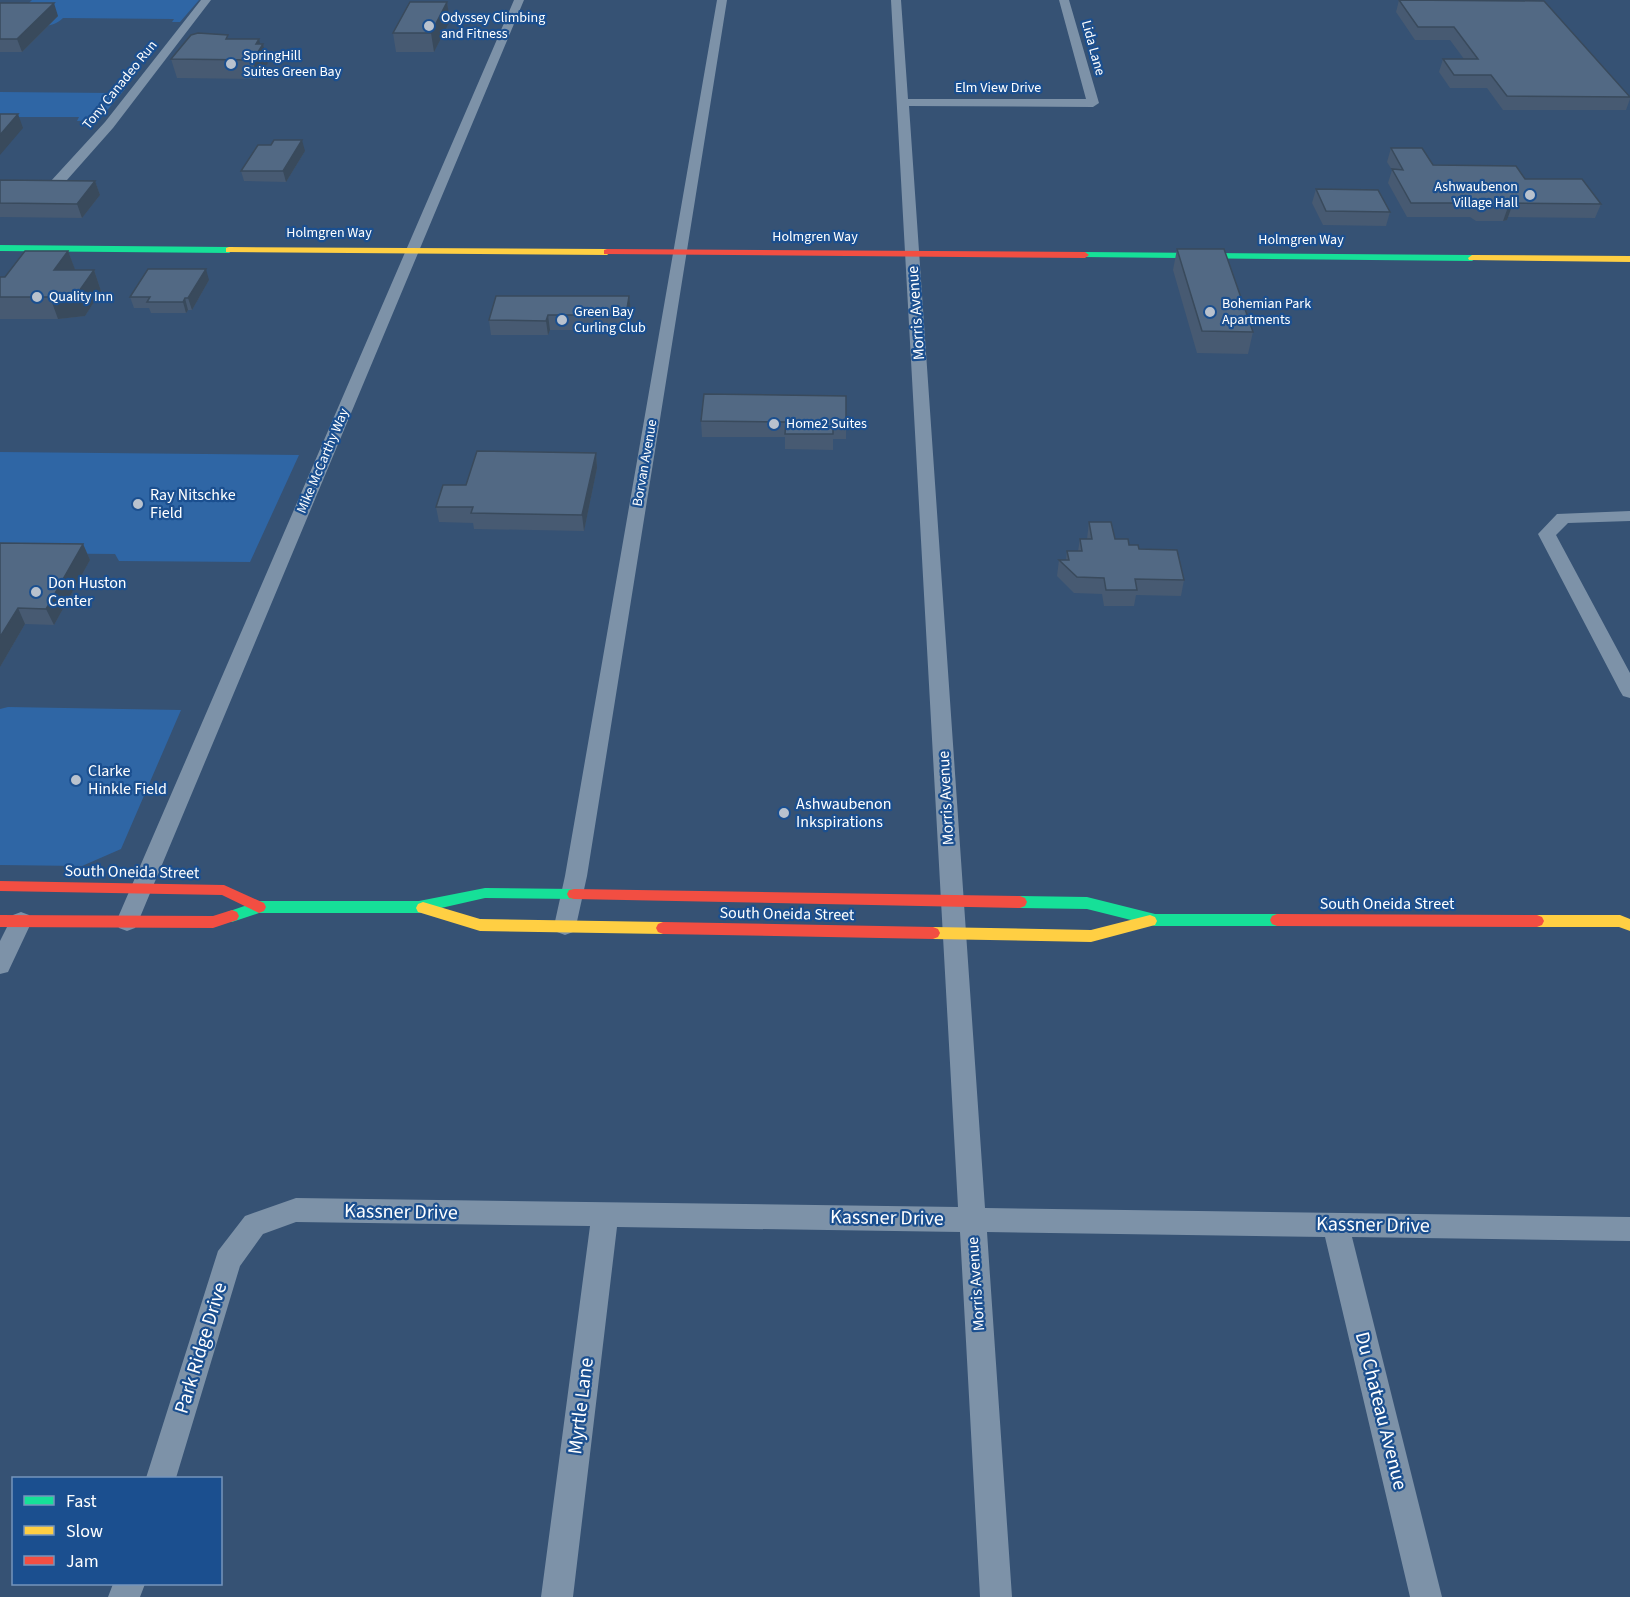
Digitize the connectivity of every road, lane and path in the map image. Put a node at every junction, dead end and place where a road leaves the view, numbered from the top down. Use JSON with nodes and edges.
{"nodes":[{"id":1,"x":206,"y":0,"type":"edge"},
{"id":2,"x":519,"y":0,"type":"edge"},
{"id":3,"x":722,"y":0,"type":"edge"},
{"id":4,"x":896,"y":0,"type":"edge"},
{"id":5,"x":1064,"y":0,"type":"edge"},
{"id":6,"x":902,"y":102,"type":"junction"},
{"id":7,"x":1093,"y":103,"type":"joint"},
{"id":8,"x":0,"y":186,"type":"edge"},
{"id":9,"x":0,"y":248,"type":"edge"},
{"id":10,"x":412,"y":250,"type":"junction"},
{"id":11,"x":680,"y":252,"type":"junction"},
{"id":12,"x":912,"y":254,"type":"junction"},
{"id":13,"x":1630,"y":259,"type":"edge"},
{"id":14,"x":1630,"y":516,"type":"edge"},
{"id":15,"x":1630,"y":691,"type":"edge"},
{"id":16,"x":0,"y":886,"type":"edge"},
{"id":17,"x":141,"y":889,"type":"junction"},
{"id":18,"x":572,"y":893,"type":"junction"},
{"id":19,"x":953,"y":900,"type":"junction"},
{"id":20,"x":259,"y":907,"type":"junction"},
{"id":21,"x":419,"y":907,"type":"junction"},
{"id":22,"x":1155,"y":920,"type":"junction"},
{"id":23,"x":11,"y":921,"type":"edge"},
{"id":24,"x":1627,"y":921,"type":"edge"},
{"id":25,"x":127,"y":922,"type":"junction"},
{"id":26,"x":565,"y":926,"type":"junction"},
{"id":27,"x":955,"y":933,"type":"junction"},
{"id":28,"x":0,"y":965,"type":"edge"},
{"id":29,"x":604,"y":1215,"type":"junction"},
{"id":30,"x":972,"y":1220,"type":"junction"},
{"id":31,"x":1336,"y":1225,"type":"junction"},
{"id":32,"x":254,"y":1226,"type":"joint"},
{"id":33,"x":1630,"y":1228,"type":"edge"},
{"id":34,"x":162,"y":1477,"type":"edge"},
{"id":35,"x":557,"y":1597,"type":"edge"},
{"id":36,"x":996,"y":1597,"type":"edge"},
{"id":37,"x":1426,"y":1597,"type":"edge"}],
"edges":[{"from":1,"to":8,"type":"street","name":"Tony Canadeo Run"},
{"from":2,"to":10,"type":"street","name":"Mike McCarthy Way"},
{"from":3,"to":11,"type":"street","name":"Borvan Avenue"},
{"from":4,"to":6,"type":"street","name":"Morris Avenue"},
{"from":5,"to":7,"type":"street","name":"Lida Lane"},
{"from":6,"to":7,"type":"street","name":"Elm View Drive"},
{"from":6,"to":12,"type":"street","name":"Morris Avenue"},
{"from":9,"to":10,"type":"street","name":"Holmgren Way"},
{"from":10,"to":11,"type":"street","name":"Holmgren Way"},
{"from":10,"to":17,"type":"street","name":"Mike McCarthy Way"},
{"from":11,"to":12,"type":"street","name":"Holmgren Way"},
{"from":11,"to":18,"type":"street","name":"Borvan Avenue"},
{"from":12,"to":13,"type":"street","name":"Holmgren Way"},
{"from":12,"to":19,"type":"street","name":"Morris Avenue"},
{"from":14,"to":15,"type":"street"},
{"from":16,"to":17,"type":"street","name":"South Oneida Street"},
{"from":17,"to":20,"type":"street","name":"South Oneida Street"},
{"from":17,"to":25,"type":"street","name":"Mike McCarthy Way"},
{"from":18,"to":19,"type":"street","name":"South Oneida Street"},
{"from":18,"to":21,"type":"street","name":"South Oneida Street"},
{"from":18,"to":26,"type":"street","name":"Borvan Avenue"},
{"from":19,"to":22,"type":"street","name":"South Oneida Street"},
{"from":19,"to":27,"type":"street","name":"Morris Avenue"},
{"from":20,"to":21,"type":"street","name":"South Oneida Street"},
{"from":20,"to":25,"type":"street","name":"South Oneida Street"},
{"from":21,"to":26,"type":"street","name":"South Oneida Street"},
{"from":22,"to":24,"type":"street","name":"South Oneida Street"},
{"from":22,"to":27,"type":"street","name":"South Oneida Street"},
{"from":23,"to":25,"type":"street","name":"South Oneida Street"},
{"from":23,"to":28,"type":"street"},
{"from":26,"to":27,"type":"street","name":"South Oneida Street"},
{"from":27,"to":30,"type":"street","name":"Morris Avenue"},
{"from":29,"to":30,"type":"street","name":"Kassner Drive"},
{"from":29,"to":32,"type":"street","name":"Kassner Drive"},
{"from":29,"to":35,"type":"street","name":"Myrtle Lane"},
{"from":30,"to":31,"type":"street","name":"Kassner Drive"},
{"from":30,"to":36,"type":"street","name":"Morris Avenue"},
{"from":31,"to":33,"type":"street","name":"Kassner Drive"},
{"from":31,"to":37,"type":"street","name":"Du Chateau Avenue"},
{"from":32,"to":34,"type":"street","name":"Park Ridge Drive"}]}
